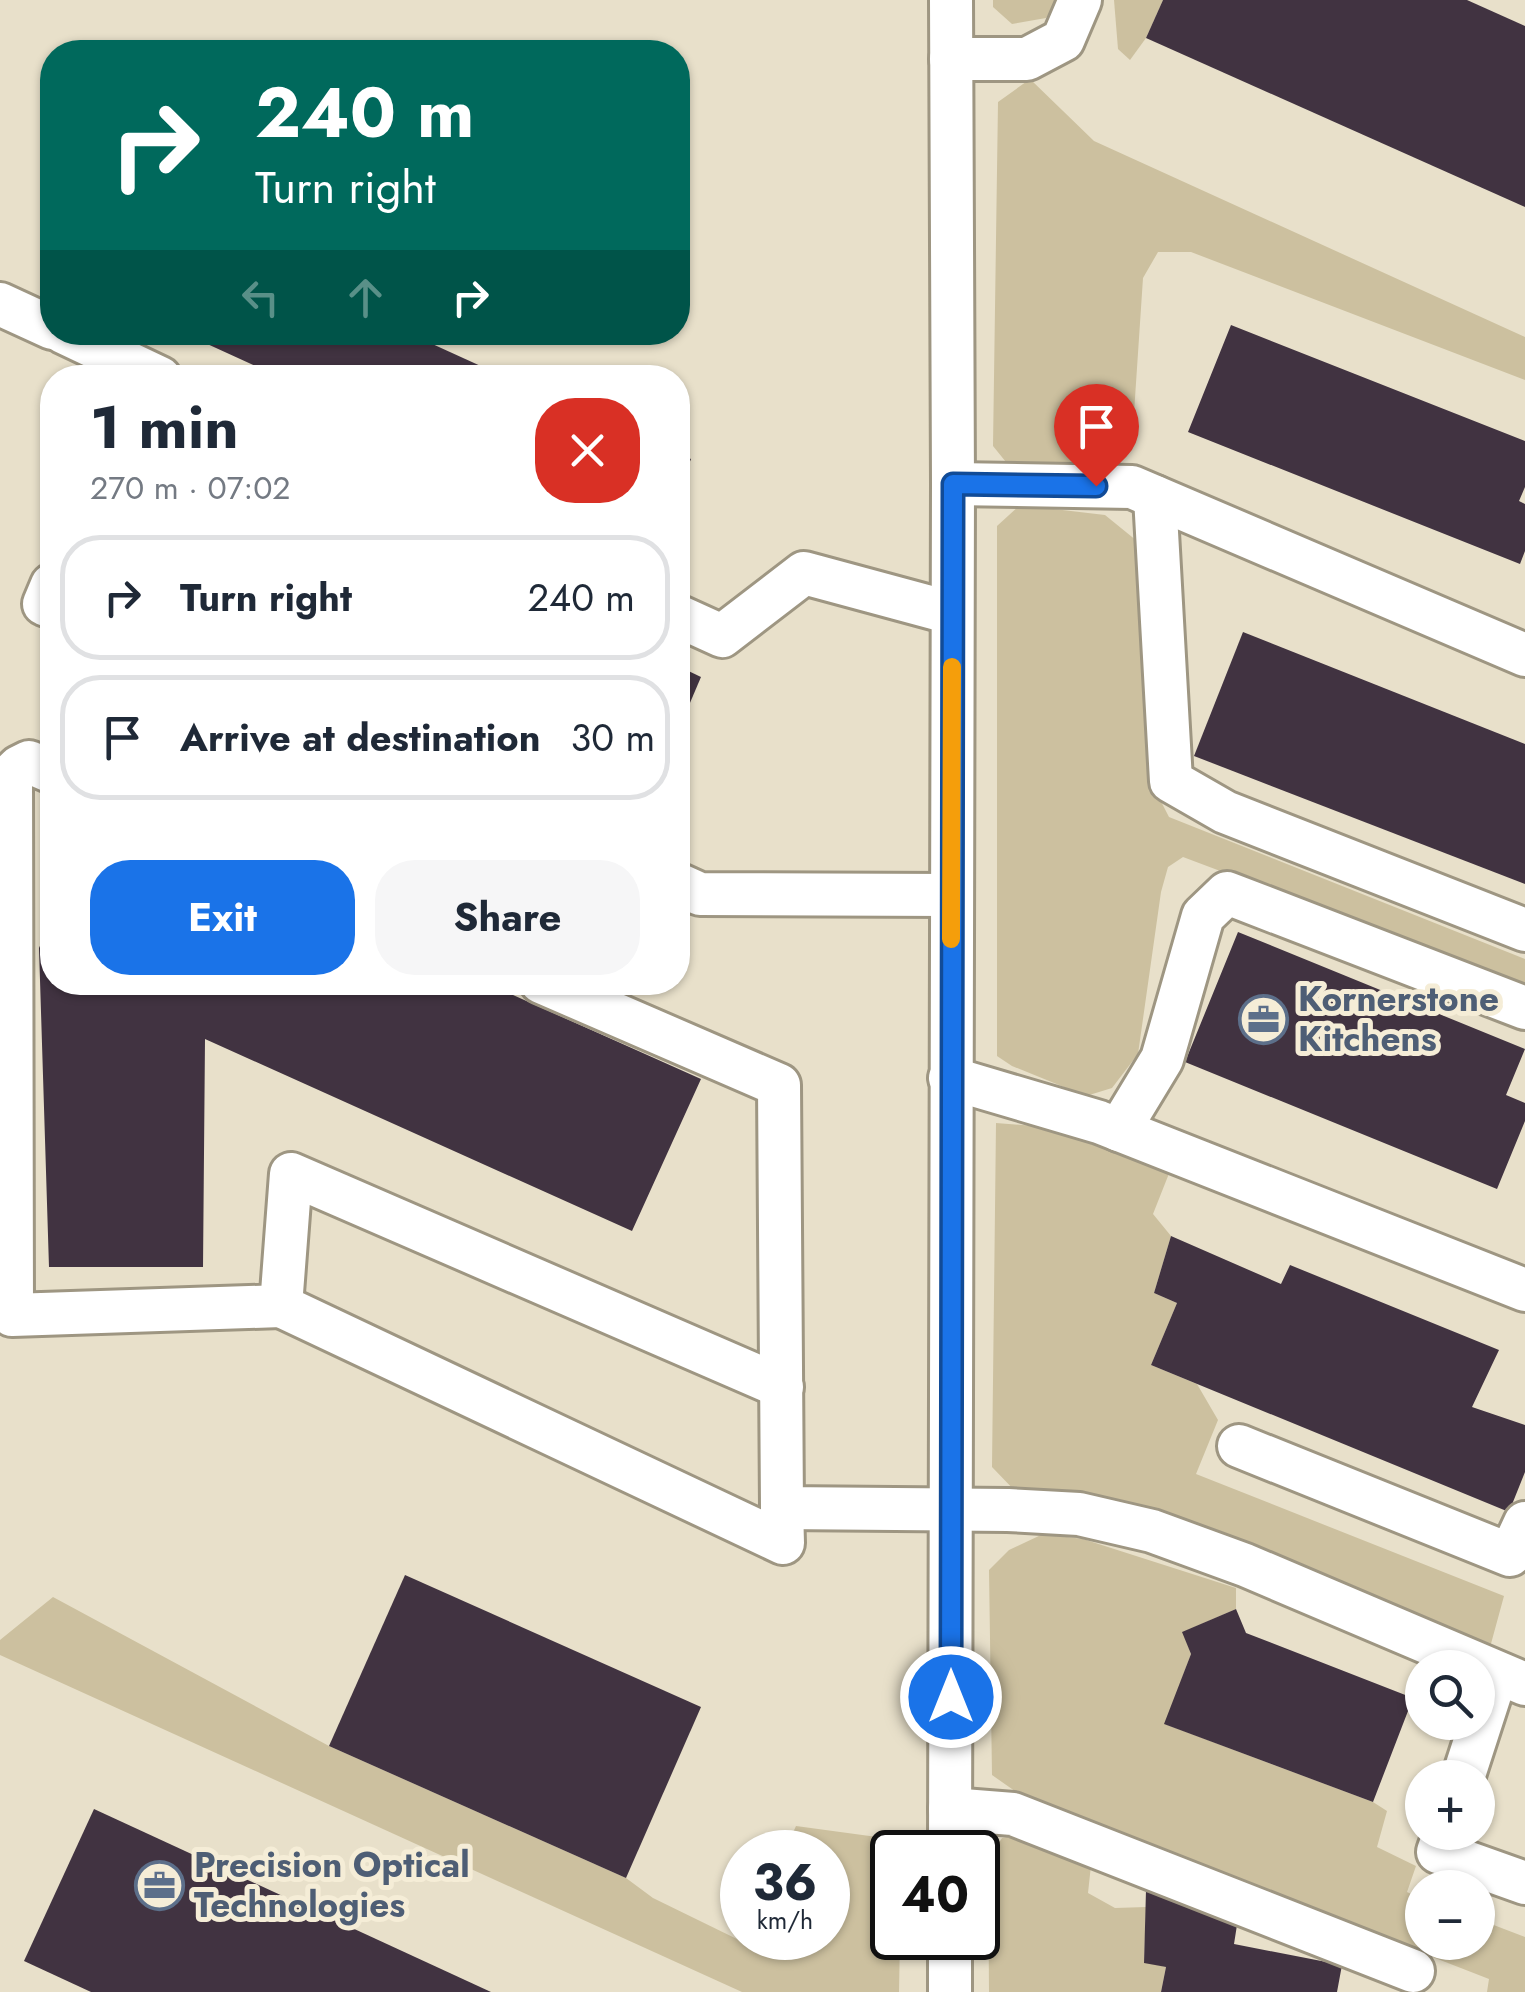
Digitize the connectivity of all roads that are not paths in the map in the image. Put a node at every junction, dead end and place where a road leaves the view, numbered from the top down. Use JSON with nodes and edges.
{"nodes":[{"id":1,"x":950,"y":0,"type":"edge"},
{"id":2,"x":1080,"y":0,"type":"edge"},
{"id":3,"x":950,"y":59,"type":"junction"},
{"id":4,"x":0,"y":304,"type":"edge"},
{"id":5,"x":40,"y":322,"type":"edge"},
{"id":6,"x":90,"y":345,"type":"edge"},
{"id":7,"x":132,"y":365,"type":"edge"},
{"id":8,"x":953,"y":484,"type":"junction"},
{"id":9,"x":1156,"y":497,"type":"junction"},
{"id":10,"x":952,"y":613,"type":"junction"},
{"id":11,"x":690,"y":621,"type":"edge"},
{"id":12,"x":1525,"y":655,"type":"edge"},
{"id":13,"x":40,"y":767,"type":"edge"},
{"id":14,"x":690,"y":889,"type":"edge"},
{"id":15,"x":952,"y":895,"type":"junction"},
{"id":16,"x":1525,"y":930,"type":"edge"},
{"id":17,"x":571,"y":995,"type":"edge"},
{"id":18,"x":1525,"y":1008,"type":"edge"},
{"id":19,"x":950,"y":1078,"type":"junction"},
{"id":20,"x":1119,"y":1130,"type":"junction"},
{"id":21,"x":1525,"y":1290,"type":"edge"},
{"id":22,"x":281,"y":1306,"type":"junction"},
{"id":23,"x":782,"y":1387,"type":"junction"},
{"id":24,"x":1239,"y":1446,"type":"dead end"},
{"id":25,"x":782,"y":1508,"type":"junction"},
{"id":26,"x":952,"y":1510,"type":"junction"},
{"id":27,"x":1525,"y":1523,"type":"edge"},
{"id":28,"x":1511,"y":1678,"type":"edge"},
{"id":29,"x":1472,"y":1760,"type":"edge"},
{"id":30,"x":950,"y":1809,"type":"junction"},
{"id":31,"x":950,"y":1830,"type":"edge"},
{"id":32,"x":1439,"y":1850,"type":"edge"},
{"id":33,"x":1525,"y":1883,"type":"edge"},
{"id":34,"x":950,"y":1960,"type":"edge"},
{"id":35,"x":1413,"y":1972,"type":"dead end"},
{"id":36,"x":950,"y":1992,"type":"edge"}],
"edges":[{"from":1,"to":3,"type":"street"},
{"from":2,"to":3,"type":"street"},
{"from":3,"to":8,"type":"street"},
{"from":4,"to":5,"type":"street"},
{"from":6,"to":7,"type":"street"},
{"from":8,"to":9,"type":"street"},
{"from":8,"to":10,"type":"street"},
{"from":9,"to":12,"type":"street"},
{"from":9,"to":16,"type":"street"},
{"from":10,"to":11,"type":"street"},
{"from":10,"to":15,"type":"street"},
{"from":13,"to":22,"type":"street"},
{"from":14,"to":15,"type":"street"},
{"from":15,"to":19,"type":"street"},
{"from":17,"to":23,"type":"street"},
{"from":18,"to":20,"type":"street"},
{"from":19,"to":20,"type":"street"},
{"from":19,"to":26,"type":"street"},
{"from":20,"to":21,"type":"street"},
{"from":22,"to":23,"type":"street"},
{"from":22,"to":25,"type":"street"},
{"from":23,"to":25,"type":"street"},
{"from":24,"to":27,"type":"street"},
{"from":25,"to":26,"type":"street"},
{"from":26,"to":28,"type":"street"},
{"from":26,"to":30,"type":"street"},
{"from":28,"to":29,"type":"street"},
{"from":30,"to":31,"type":"street"},
{"from":30,"to":35,"type":"street"},
{"from":32,"to":33,"type":"street"},
{"from":34,"to":36,"type":"street"}]}
